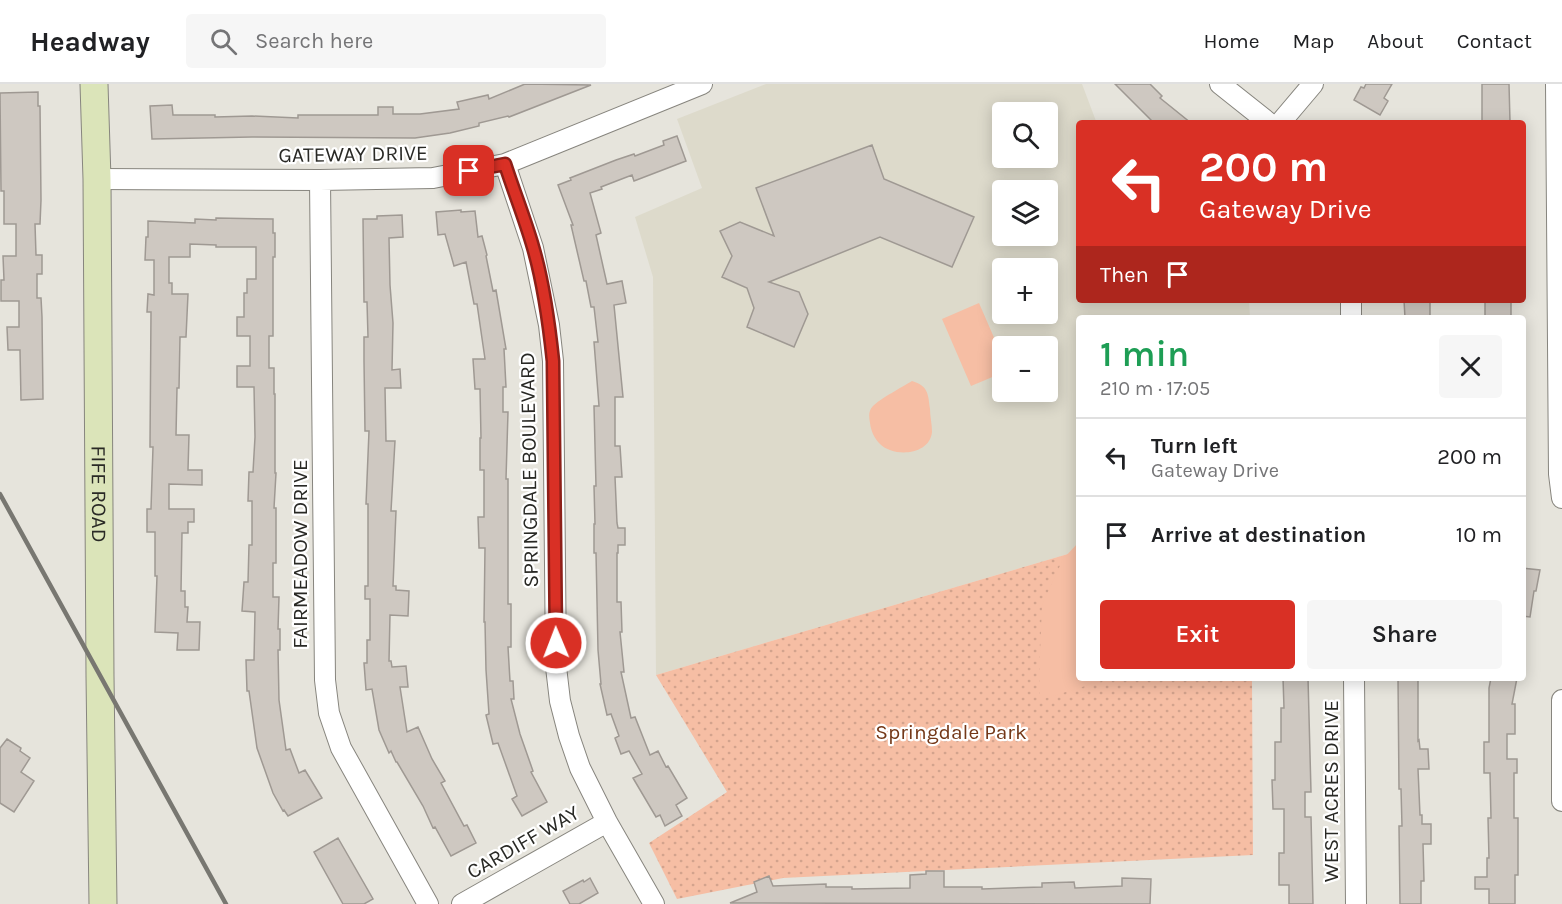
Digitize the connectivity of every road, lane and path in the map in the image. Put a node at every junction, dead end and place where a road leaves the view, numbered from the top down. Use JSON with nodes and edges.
{"nodes":[{"id":1,"x":94,"y":84,"type":"edge"},
{"id":2,"x":702,"y":84,"type":"edge"},
{"id":3,"x":1220,"y":84,"type":"edge"},
{"id":4,"x":1312,"y":84,"type":"edge"},
{"id":5,"x":1556,"y":84,"type":"edge"},
{"id":6,"x":1265,"y":120,"type":"edge"},
{"id":7,"x":1282,"y":120,"type":"edge"},
{"id":8,"x":505,"y":164,"type":"junction"},
{"id":9,"x":97,"y":180,"type":"junction"},
{"id":10,"x":321,"y":180,"type":"junction"},
{"id":11,"x":1562,"y":498,"type":"edge"},
{"id":12,"x":1354,"y":681,"type":"edge"},
{"id":13,"x":1562,"y":700,"type":"edge"},
{"id":14,"x":1562,"y":801,"type":"edge"},
{"id":15,"x":607,"y":822,"type":"junction"},
{"id":16,"x":103,"y":904,"type":"edge"},
{"id":17,"x":428,"y":904,"type":"edge"},
{"id":18,"x":462,"y":904,"type":"edge"},
{"id":19,"x":654,"y":904,"type":"edge"},
{"id":20,"x":1356,"y":904,"type":"edge"}],
"edges":[{"from":1,"to":9,"type":"street","name":"FIFE ROAD"},
{"from":2,"to":8,"type":"street","name":"GATEWAY DRIVE"},
{"from":3,"to":6,"type":"street"},
{"from":4,"to":7,"type":"street"},
{"from":5,"to":11,"type":"street"},
{"from":8,"to":10,"type":"street","name":"GATEWAY DRIVE"},
{"from":8,"to":15,"type":"street","name":"SPRINGDALE BOULEVARD"},
{"from":9,"to":10,"type":"street","name":"GATEWAY DRIVE"},
{"from":9,"to":16,"type":"street","name":"FIFE ROAD"},
{"from":10,"to":17,"type":"street","name":"FAIRMEADOW DRIVE"},
{"from":12,"to":20,"type":"street","name":"WEST ACRES DRIVE"},
{"from":13,"to":14,"type":"street"},
{"from":15,"to":18,"type":"street","name":"CARDIFF WAY"},
{"from":15,"to":19,"type":"street","name":"SPRINGDALE BOULEVARD"}]}
